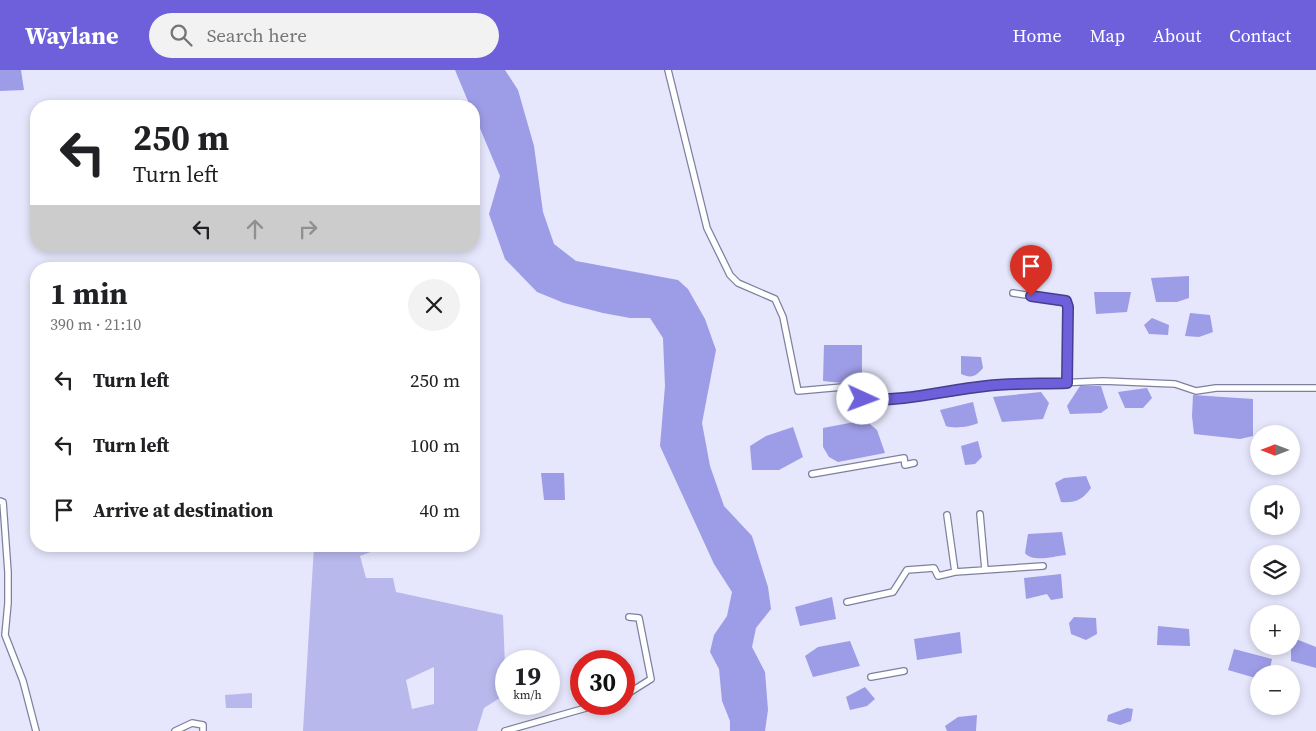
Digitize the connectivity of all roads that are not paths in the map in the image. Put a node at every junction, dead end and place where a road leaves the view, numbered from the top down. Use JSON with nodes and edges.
{"nodes":[{"id":1,"x":668,"y":70,"type":"edge"},
{"id":2,"x":1013,"y":293,"type":"dead end"},
{"id":3,"x":1067,"y":383,"type":"junction"},
{"id":4,"x":1316,"y":388,"type":"edge"},
{"id":5,"x":914,"y":463,"type":"dead end"},
{"id":6,"x":812,"y":474,"type":"dead end"},
{"id":7,"x":0,"y":501,"type":"edge"},
{"id":8,"x":980,"y":514,"type":"dead end"},
{"id":9,"x":946,"y":515,"type":"dead end"},
{"id":10,"x":1043,"y":566,"type":"dead end"},
{"id":11,"x":984,"y":570,"type":"junction"},
{"id":12,"x":955,"y":572,"type":"junction"},
{"id":13,"x":847,"y":602,"type":"dead end"},
{"id":14,"x":629,"y":617,"type":"dead end"},
{"id":15,"x":904,"y":671,"type":"dead end"},
{"id":16,"x":871,"y":677,"type":"dead end"},
{"id":17,"x":635,"y":689,"type":"edge"},
{"id":18,"x":570,"y":713,"type":"edge"},
{"id":19,"x":36,"y":731,"type":"edge"},
{"id":20,"x":175,"y":731,"type":"edge"},
{"id":21,"x":203,"y":731,"type":"edge"},
{"id":22,"x":505,"y":731,"type":"edge"}],
"edges":[{"from":1,"to":3,"type":"street"},
{"from":2,"to":3,"type":"street"},
{"from":3,"to":4,"type":"street"},
{"from":5,"to":6,"type":"street"},
{"from":7,"to":19,"type":"street"},
{"from":8,"to":11,"type":"street"},
{"from":9,"to":12,"type":"street"},
{"from":10,"to":11,"type":"street"},
{"from":11,"to":12,"type":"street"},
{"from":12,"to":13,"type":"street"},
{"from":14,"to":17,"type":"street"},
{"from":15,"to":16,"type":"street"},
{"from":18,"to":22,"type":"street"},
{"from":20,"to":21,"type":"street"}]}
